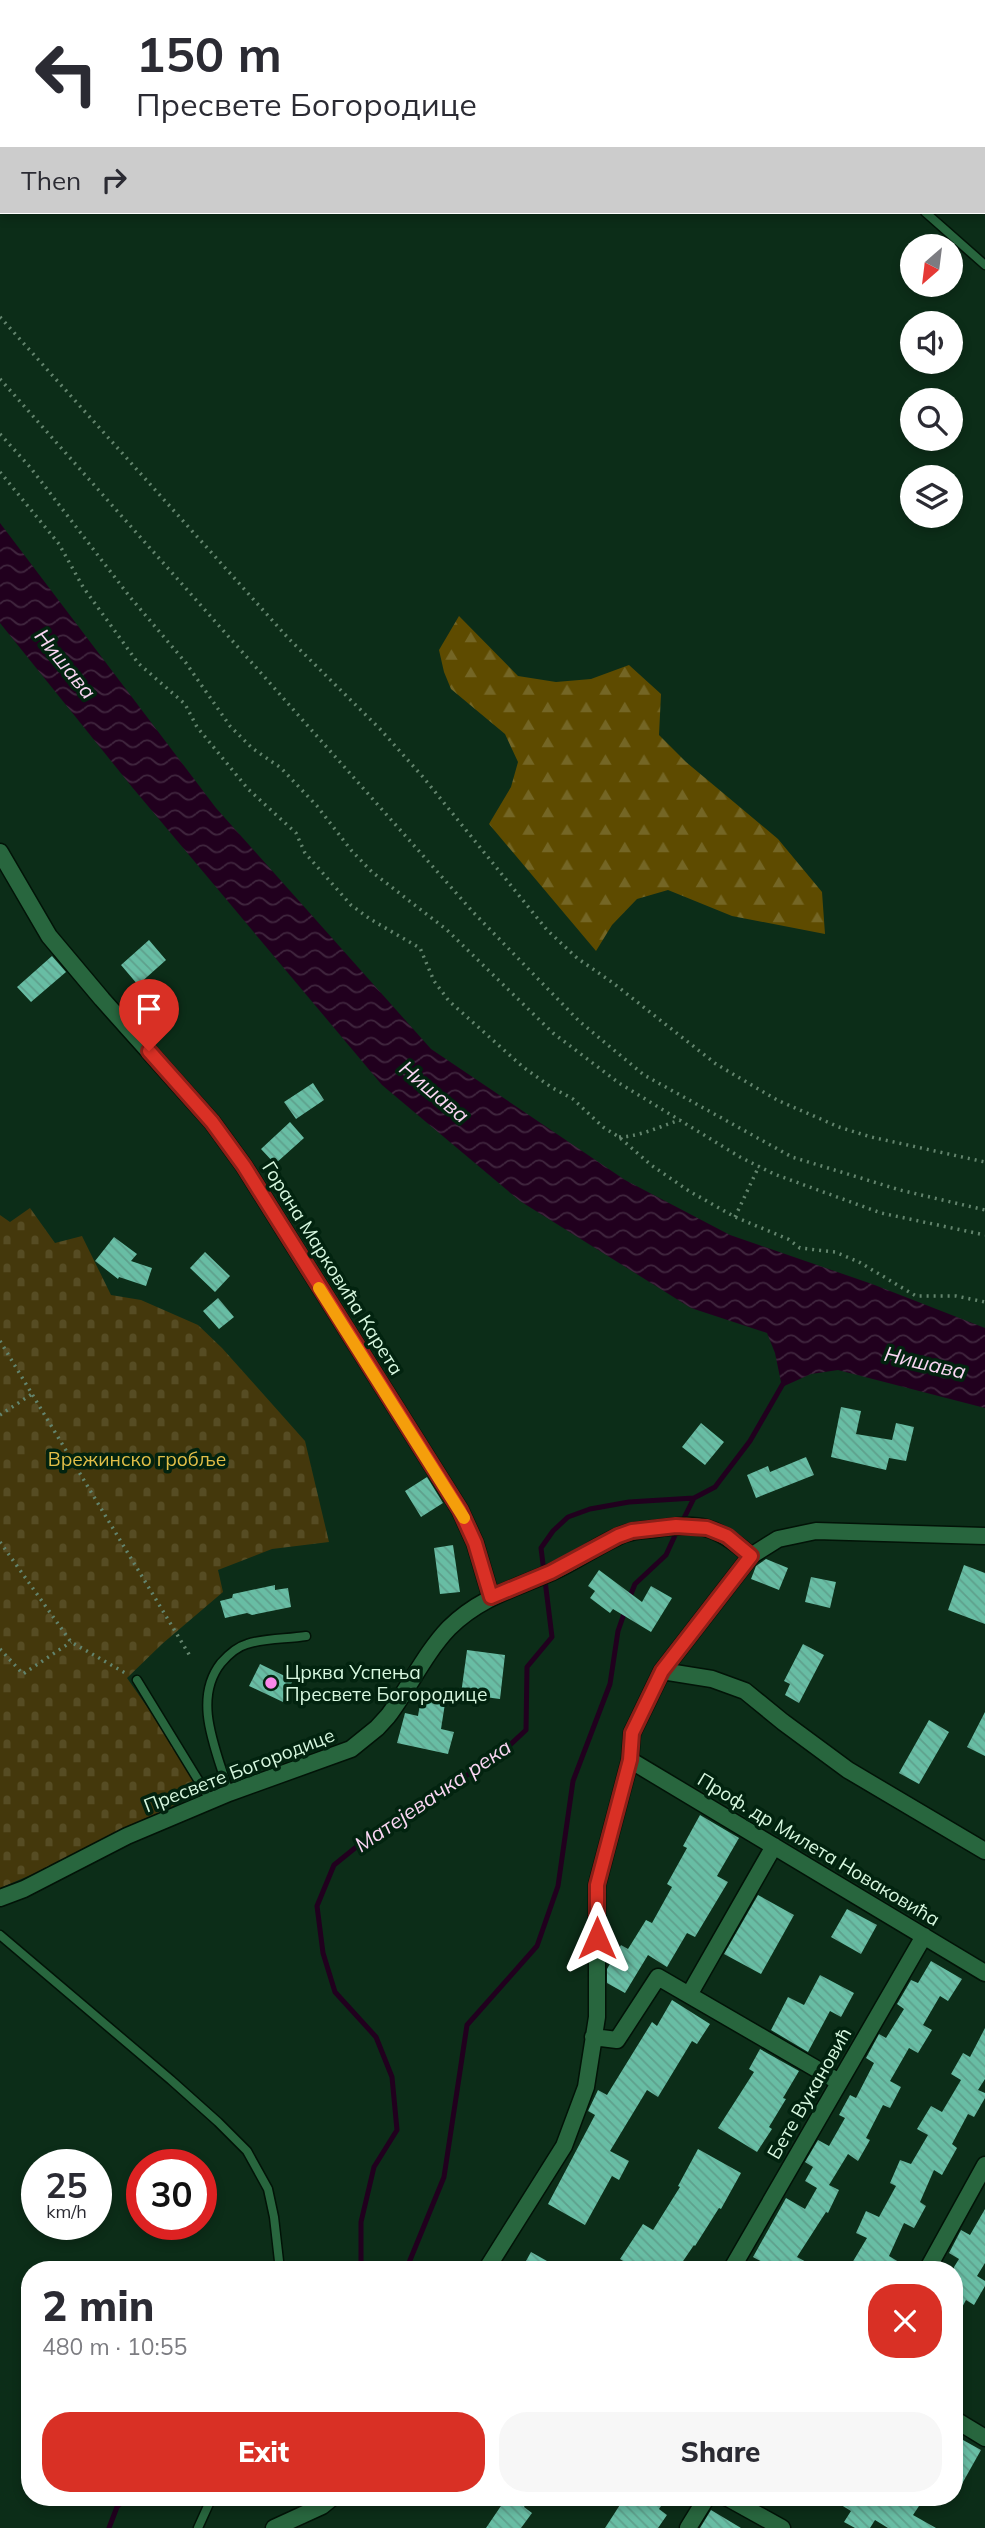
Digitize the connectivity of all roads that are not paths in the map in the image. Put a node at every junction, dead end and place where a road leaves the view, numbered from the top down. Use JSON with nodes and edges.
{"nodes":[{"id":1,"x":927,"y":214,"type":"edge"},
{"id":2,"x":985,"y":265,"type":"edge"},
{"id":3,"x":0,"y":852,"type":"edge"},
{"id":4,"x":985,"y":1536,"type":"edge"},
{"id":5,"x":751,"y":1556,"type":"junction"},
{"id":6,"x":491,"y":1597,"type":"junction"},
{"id":7,"x":306,"y":1636,"type":"dead end"},
{"id":8,"x":662,"y":1671,"type":"junction"},
{"id":9,"x":137,"y":1680,"type":"road end"},
{"id":10,"x":630,"y":1760,"type":"junction"},
{"id":11,"x":229,"y":1793,"type":"junction"},
{"id":12,"x":211,"y":1801,"type":"junction"},
{"id":13,"x":774,"y":1846,"type":"junction"},
{"id":14,"x":985,"y":1851,"type":"edge"},
{"id":15,"x":0,"y":1898,"type":"edge"},
{"id":16,"x":0,"y":1935,"type":"edge"},
{"id":17,"x":924,"y":1936,"type":"junction"},
{"id":18,"x":985,"y":1973,"type":"edge"},
{"id":19,"x":689,"y":1995,"type":"junction"},
{"id":20,"x":593,"y":2037,"type":"junction"},
{"id":21,"x":839,"y":2082,"type":"junction"},
{"id":22,"x":985,"y":2165,"type":"edge"},
{"id":23,"x":279,"y":2261,"type":"edge"},
{"id":24,"x":492,"y":2261,"type":"edge"},
{"id":25,"x":736,"y":2261,"type":"edge"},
{"id":26,"x":932,"y":2261,"type":"edge"},
{"id":27,"x":963,"y":2425,"type":"edge"},
{"id":28,"x":985,"y":2438,"type":"edge"},
{"id":29,"x":208,"y":2506,"type":"edge"},
{"id":30,"x":321,"y":2506,"type":"edge"},
{"id":31,"x":701,"y":2506,"type":"edge"},
{"id":32,"x":742,"y":2506,"type":"edge"},
{"id":33,"x":198,"y":2528,"type":"edge"},
{"id":34,"x":274,"y":2528,"type":"edge"},
{"id":35,"x":688,"y":2528,"type":"edge"},
{"id":36,"x":782,"y":2528,"type":"edge"}],
"edges":[{"from":1,"to":2,"type":"lane"},
{"from":3,"to":6,"type":"street","name":"Горана Марковића Карета"},
{"from":4,"to":5,"type":"street"},
{"from":5,"to":6,"type":"street","name":"Пресвете Богородице"},
{"from":5,"to":8,"type":"street"},
{"from":6,"to":11,"type":"street","name":"Пресвете Богородице"},
{"from":7,"to":11,"type":"lane"},
{"from":8,"to":10,"type":"street"},
{"from":8,"to":14,"type":"street"},
{"from":9,"to":12,"type":"lane"},
{"from":10,"to":13,"type":"street","name":"Проф. др Милета Новаковића"},
{"from":10,"to":20,"type":"street"},
{"from":11,"to":12,"type":"street","name":"Пресвете Богородице"},
{"from":12,"to":15,"type":"street","name":"Пресвете Богородице"},
{"from":13,"to":17,"type":"street","name":"Проф. др Милета Новаковића"},
{"from":13,"to":19,"type":"street"},
{"from":16,"to":23,"type":"lane"},
{"from":17,"to":18,"type":"street","name":"Проф. др Милета Новаковића"},
{"from":17,"to":21,"type":"street","name":"Бете Вукановић"},
{"from":19,"to":20,"type":"street"},
{"from":19,"to":21,"type":"street"},
{"from":20,"to":24,"type":"street"},
{"from":21,"to":25,"type":"street","name":"Бете Вукановић"},
{"from":22,"to":26,"type":"street"},
{"from":27,"to":28,"type":"street"},
{"from":29,"to":33,"type":"lane"},
{"from":30,"to":34,"type":"street"},
{"from":31,"to":35,"type":"street"},
{"from":32,"to":36,"type":"street"}]}
